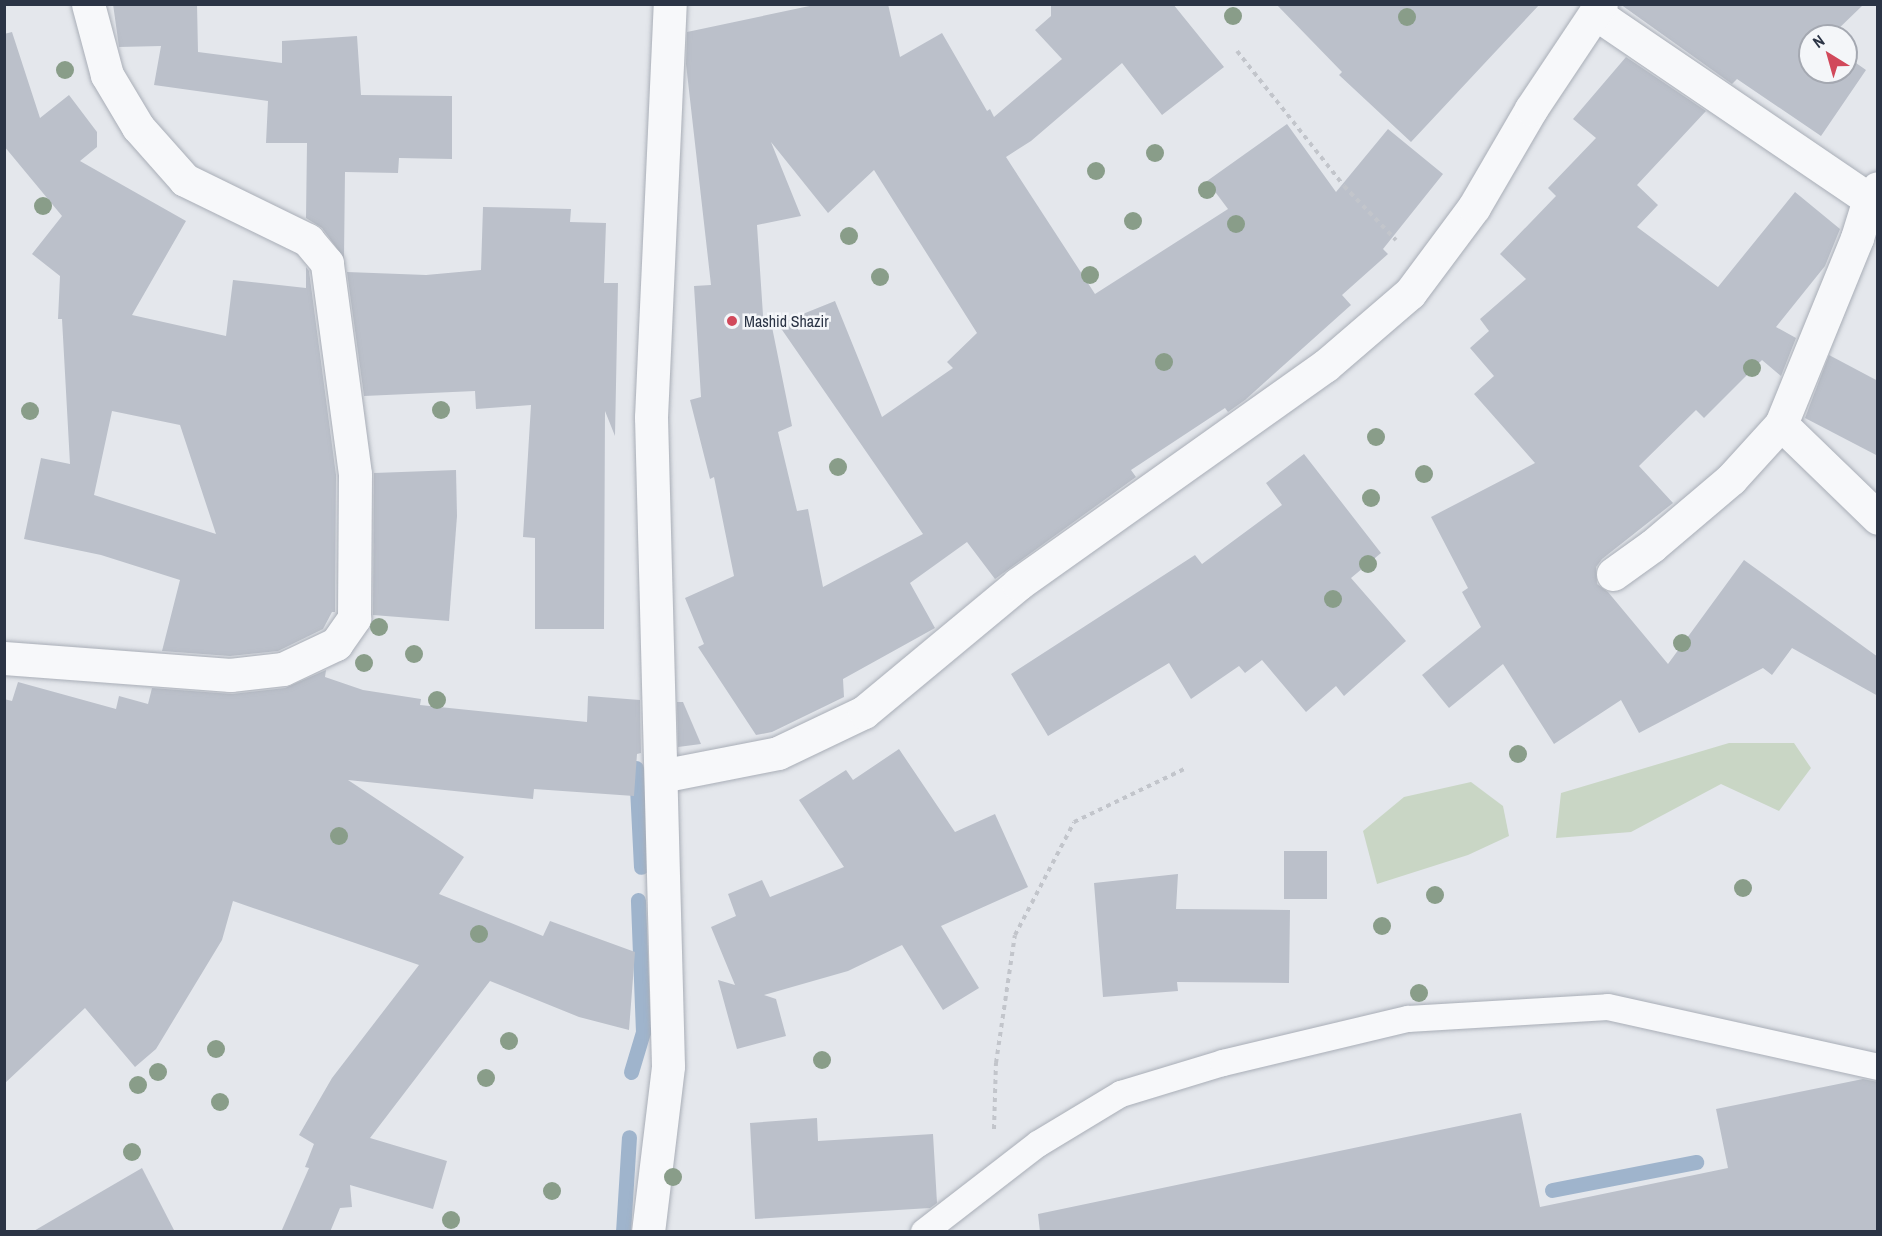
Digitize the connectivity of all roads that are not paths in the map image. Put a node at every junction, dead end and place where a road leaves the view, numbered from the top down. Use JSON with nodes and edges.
{"nodes":[{"id":1,"x":88,"y":4,"type":"edge"},
{"id":2,"x":670,"y":4,"type":"edge"},
{"id":3,"x":1598,"y":9,"type":"edge"},
{"id":4,"x":1873,"y":194,"type":"edge"},
{"id":5,"x":1781,"y":424,"type":"junction"},
{"id":6,"x":1878,"y":518,"type":"edge"},
{"id":7,"x":1613,"y":574,"type":"dead end"},
{"id":8,"x":4,"y":658,"type":"edge"},
{"id":9,"x":661,"y":776,"type":"junction"},
{"id":10,"x":1878,"y":1066,"type":"edge"},
{"id":11,"x":648,"y":1232,"type":"edge"},
{"id":12,"x":924,"y":1232,"type":"edge"}],
"edges":[{"from":1,"to":8,"type":"street"},
{"from":2,"to":9,"type":"street"},
{"from":3,"to":4,"type":"street"},
{"from":3,"to":9,"type":"street"},
{"from":4,"to":5,"type":"street"},
{"from":5,"to":6,"type":"street"},
{"from":5,"to":7,"type":"street"},
{"from":9,"to":11,"type":"street"},
{"from":10,"to":12,"type":"lane"}]}
